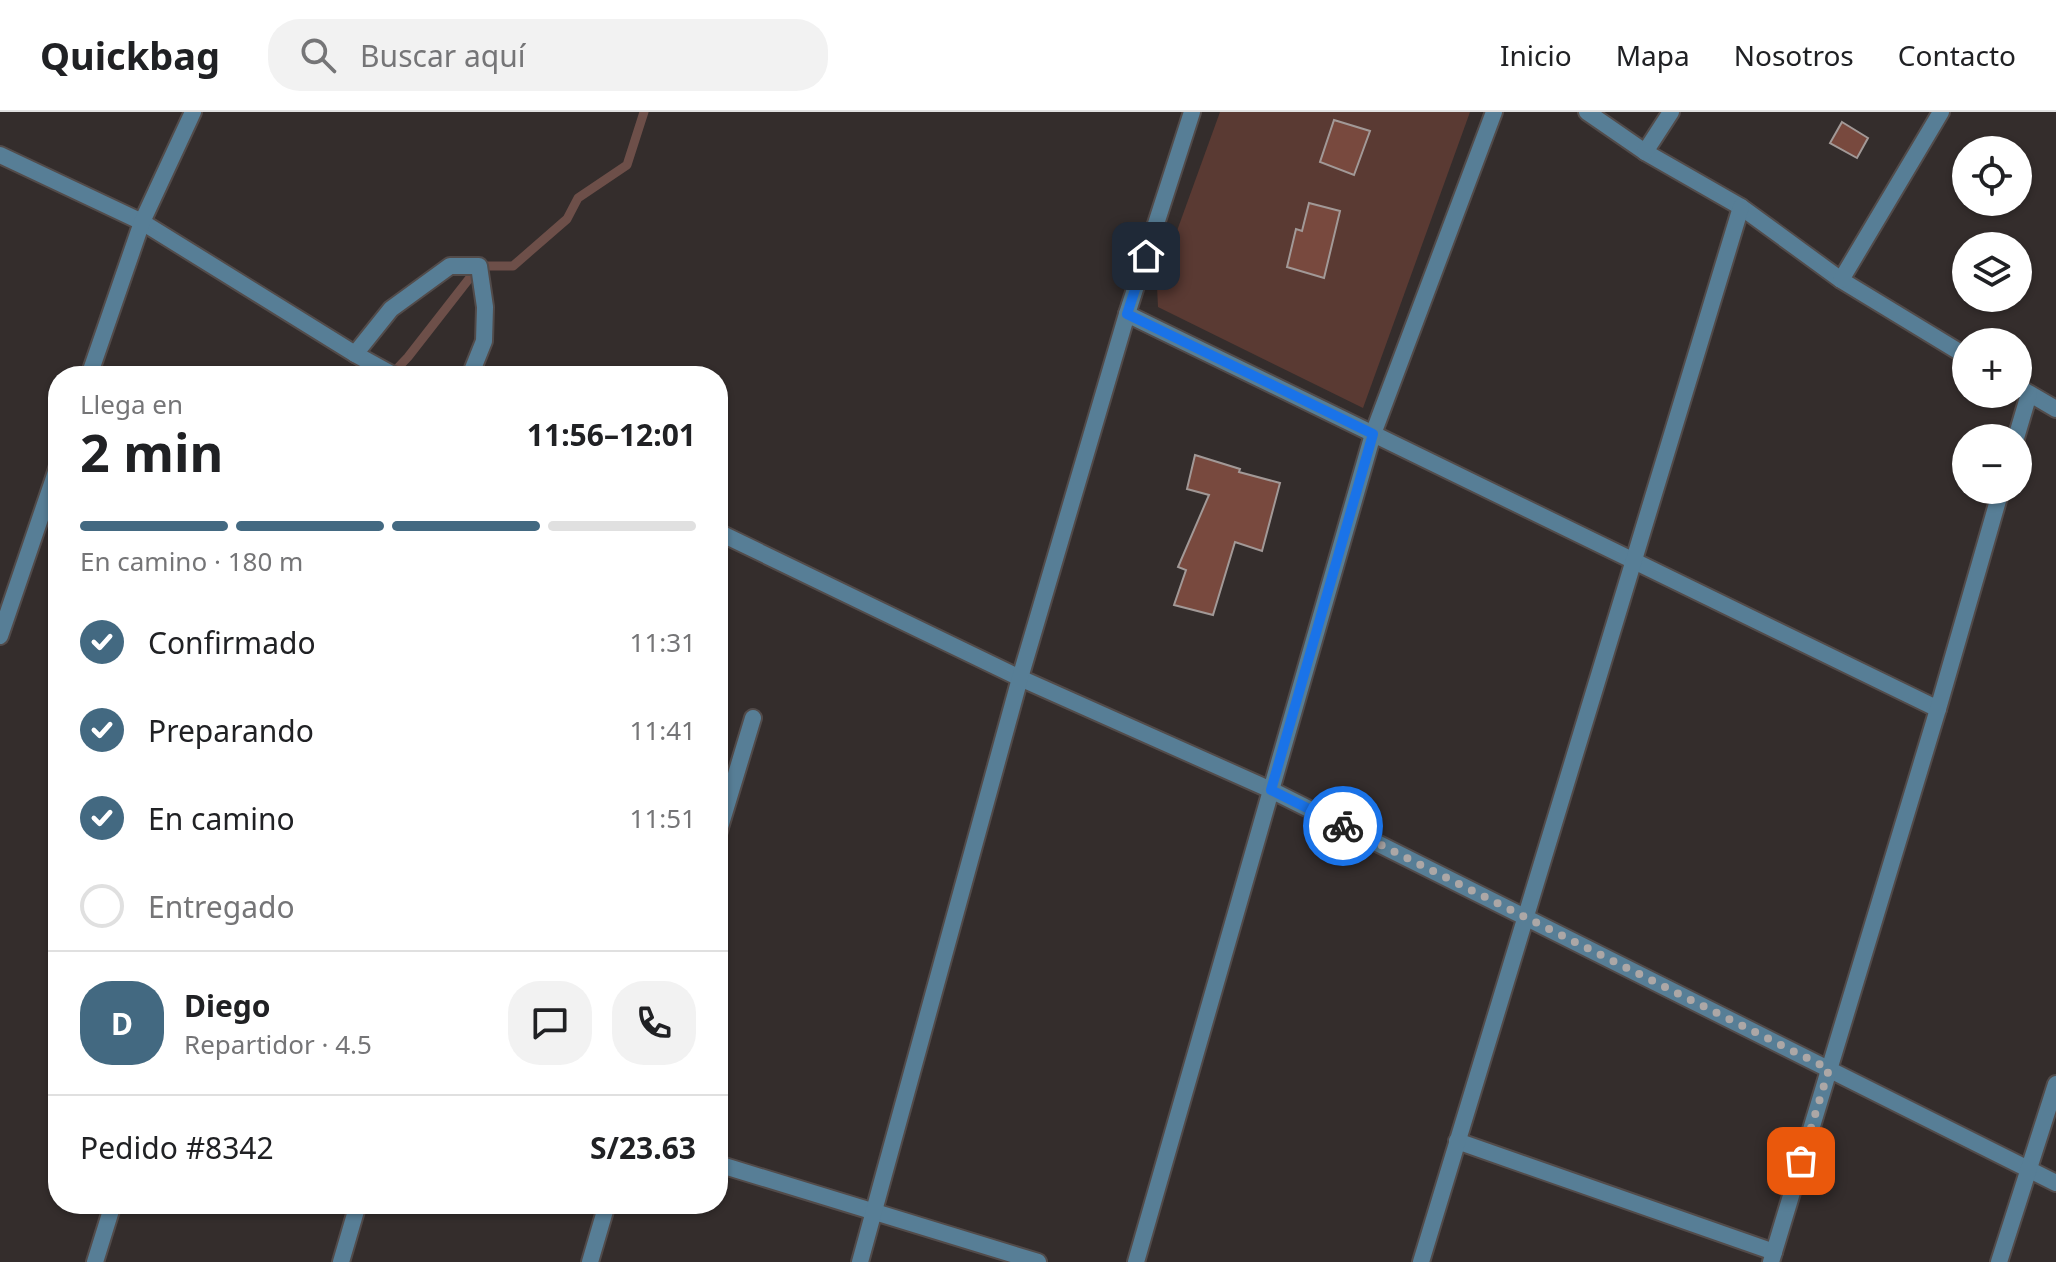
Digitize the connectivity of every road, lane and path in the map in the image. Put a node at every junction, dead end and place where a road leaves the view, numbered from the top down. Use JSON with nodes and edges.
{"nodes":[{"id":1,"x":193,"y":112,"type":"edge"},
{"id":2,"x":1192,"y":112,"type":"edge"},
{"id":3,"x":1494,"y":112,"type":"edge"},
{"id":4,"x":1587,"y":112,"type":"edge"},
{"id":5,"x":1671,"y":112,"type":"edge"},
{"id":6,"x":1941,"y":112,"type":"edge"},
{"id":7,"x":1645,"y":152,"type":"junction"},
{"id":8,"x":0,"y":155,"type":"edge"},
{"id":9,"x":1741,"y":207,"type":"junction"},
{"id":10,"x":142,"y":222,"type":"junction"},
{"id":11,"x":1841,"y":280,"type":"junction"},
{"id":12,"x":1127,"y":314,"type":"junction"},
{"id":13,"x":1952,"y":347,"type":"edge"},
{"id":14,"x":355,"y":354,"type":"junction"},
{"id":15,"x":92,"y":366,"type":"edge"},
{"id":16,"x":377,"y":366,"type":"edge"},
{"id":17,"x":474,"y":366,"type":"edge"},
{"id":18,"x":2032,"y":395,"type":"edge"},
{"id":19,"x":2056,"y":409,"type":"edge"},
{"id":20,"x":1373,"y":434,"type":"junction"},
{"id":21,"x":48,"y":495,"type":"edge"},
{"id":22,"x":1997,"y":504,"type":"edge"},
{"id":23,"x":728,"y":537,"type":"edge"},
{"id":24,"x":1633,"y":561,"type":"junction"},
{"id":25,"x":0,"y":636,"type":"edge"},
{"id":26,"x":1020,"y":678,"type":"junction"},
{"id":27,"x":1938,"y":709,"type":"junction"},
{"id":28,"x":753,"y":718,"type":"dead end"},
{"id":29,"x":1271,"y":790,"type":"junction"},
{"id":30,"x":728,"y":801,"type":"edge"},
{"id":31,"x":1525,"y":917,"type":"junction"},
{"id":32,"x":1829,"y":1069,"type":"junction"},
{"id":33,"x":2056,"y":1084,"type":"edge"},
{"id":34,"x":1457,"y":1141,"type":"junction"},
{"id":35,"x":728,"y":1167,"type":"edge"},
{"id":36,"x":2028,"y":1169,"type":"junction"},
{"id":37,"x":2056,"y":1183,"type":"edge"},
{"id":38,"x":110,"y":1214,"type":"edge"},
{"id":39,"x":355,"y":1214,"type":"edge"},
{"id":40,"x":604,"y":1214,"type":"edge"},
{"id":41,"x":875,"y":1214,"type":"junction"},
{"id":42,"x":1772,"y":1257,"type":"edge"},
{"id":43,"x":95,"y":1262,"type":"edge"},
{"id":44,"x":341,"y":1262,"type":"edge"},
{"id":45,"x":590,"y":1262,"type":"edge"},
{"id":46,"x":860,"y":1262,"type":"edge"},
{"id":47,"x":1038,"y":1262,"type":"edge"},
{"id":48,"x":1136,"y":1262,"type":"edge"},
{"id":49,"x":1421,"y":1262,"type":"edge"},
{"id":50,"x":1999,"y":1262,"type":"edge"}],
"edges":[{"from":1,"to":10,"type":"street"},
{"from":2,"to":12,"type":"street"},
{"from":3,"to":20,"type":"street"},
{"from":4,"to":7,"type":"street"},
{"from":5,"to":7,"type":"street"},
{"from":6,"to":11,"type":"street"},
{"from":7,"to":9,"type":"street"},
{"from":8,"to":10,"type":"street"},
{"from":9,"to":11,"type":"street"},
{"from":9,"to":24,"type":"street"},
{"from":10,"to":14,"type":"street"},
{"from":10,"to":15,"type":"street"},
{"from":11,"to":13,"type":"street"},
{"from":12,"to":20,"type":"street"},
{"from":12,"to":26,"type":"street"},
{"from":14,"to":16,"type":"street"},
{"from":14,"to":17,"type":"street"},
{"from":18,"to":19,"type":"street"},
{"from":20,"to":24,"type":"street"},
{"from":20,"to":29,"type":"street"},
{"from":21,"to":25,"type":"street"},
{"from":22,"to":27,"type":"street"},
{"from":23,"to":26,"type":"street"},
{"from":24,"to":27,"type":"street"},
{"from":24,"to":31,"type":"street"},
{"from":26,"to":29,"type":"street"},
{"from":26,"to":41,"type":"street"},
{"from":27,"to":32,"type":"street"},
{"from":28,"to":30,"type":"street"},
{"from":29,"to":31,"type":"street"},
{"from":29,"to":48,"type":"street"},
{"from":31,"to":32,"type":"street"},
{"from":31,"to":34,"type":"street"},
{"from":32,"to":36,"type":"street"},
{"from":32,"to":42,"type":"street"},
{"from":33,"to":36,"type":"street"},
{"from":34,"to":42,"type":"street"},
{"from":34,"to":49,"type":"street"},
{"from":35,"to":41,"type":"street"},
{"from":36,"to":37,"type":"street"},
{"from":36,"to":50,"type":"street"},
{"from":38,"to":43,"type":"street"},
{"from":39,"to":44,"type":"street"},
{"from":40,"to":45,"type":"street"},
{"from":41,"to":46,"type":"street"},
{"from":41,"to":47,"type":"street"}]}
